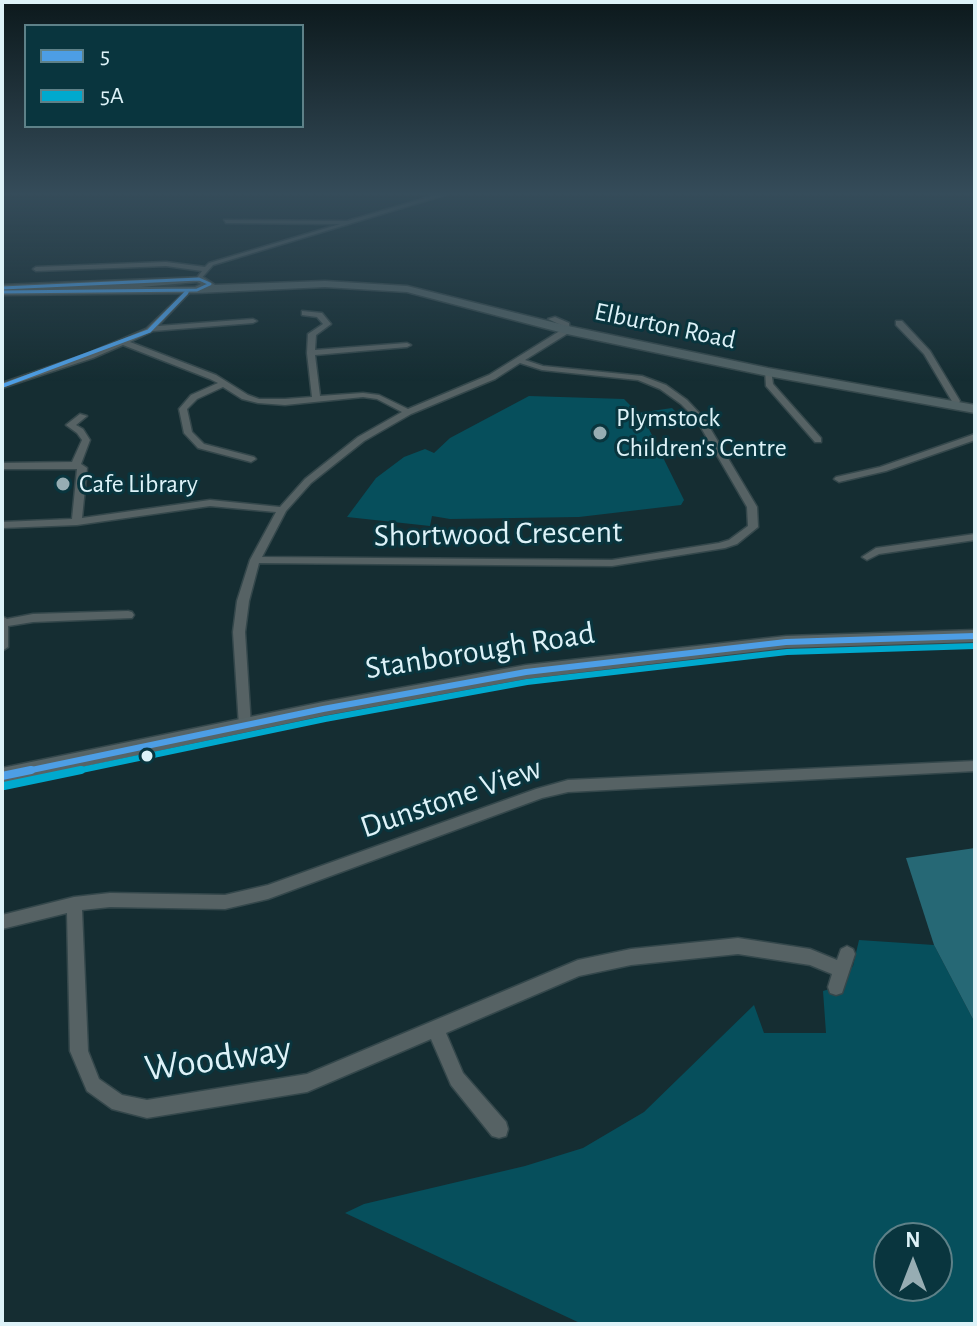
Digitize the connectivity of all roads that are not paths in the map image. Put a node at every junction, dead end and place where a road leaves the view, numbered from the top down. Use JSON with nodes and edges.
{"nodes":[{"id":1,"x":263,"y":257,"type":"edge"},
{"id":2,"x":36,"y":269,"type":"dead end"},
{"id":3,"x":196,"y":282,"type":"junction"},
{"id":4,"x":2,"y":290,"type":"edge"},
{"id":5,"x":305,"y":313,"type":"dead end"},
{"id":6,"x":552,"y":319,"type":"junction"},
{"id":7,"x":253,"y":321,"type":"dead end"},
{"id":8,"x":899,"y":323,"type":"dead end"},
{"id":9,"x":152,"y":329,"type":"junction"},
{"id":10,"x":567,"y":330,"type":"junction"},
{"id":11,"x":123,"y":342,"type":"junction"},
{"id":12,"x":407,"y":345,"type":"dead end"},
{"id":13,"x":311,"y":353,"type":"junction"},
{"id":14,"x":521,"y":361,"type":"junction"},
{"id":15,"x":768,"y":372,"type":"junction"},
{"id":16,"x":223,"y":384,"type":"junction"},
{"id":17,"x":2,"y":386,"type":"edge"},
{"id":18,"x":316,"y":400,"type":"junction"},
{"id":19,"x":956,"y":401,"type":"junction"},
{"id":20,"x":975,"y":406,"type":"edge"},
{"id":21,"x":408,"y":412,"type":"junction"},
{"id":22,"x":83,"y":416,"type":"dead end"},
{"id":23,"x":70,"y":425,"type":"junction"},
{"id":24,"x":59,"y":432,"type":"dead end"},
{"id":25,"x":975,"y":437,"type":"edge"},
{"id":26,"x":818,"y":440,"type":"dead end"},
{"id":27,"x":251,"y":459,"type":"dead end"},
{"id":28,"x":76,"y":465,"type":"junction"},
{"id":29,"x":2,"y":466,"type":"edge"},
{"id":30,"x":840,"y":474,"type":"dead end"},
{"id":31,"x":282,"y":510,"type":"junction"},
{"id":32,"x":77,"y":522,"type":"junction"},
{"id":33,"x":2,"y":525,"type":"edge"},
{"id":34,"x":975,"y":537,"type":"edge"},
{"id":35,"x":867,"y":557,"type":"dead end"},
{"id":36,"x":255,"y":560,"type":"junction"},
{"id":37,"x":128,"y":615,"type":"dead end"},
{"id":38,"x":3,"y":622,"type":"edge"},
{"id":39,"x":975,"y":636,"type":"edge"},
{"id":40,"x":2,"y":647,"type":"edge"},
{"id":41,"x":245,"y":726,"type":"junction"},
{"id":42,"x":975,"y":766,"type":"edge"},
{"id":43,"x":2,"y":776,"type":"edge"},
{"id":44,"x":74,"y":904,"type":"junction"},
{"id":45,"x":2,"y":922,"type":"edge"},
{"id":46,"x":841,"y":971,"type":"dead end"},
{"id":47,"x":436,"y":1031,"type":"junction"},
{"id":48,"x":499,"y":1129,"type":"dead end"}],
"edges":[{"from":1,"to":3,"type":"street"},
{"from":2,"to":3,"type":"street"},
{"from":3,"to":4,"type":"main road"},
{"from":3,"to":6,"type":"main road","name":"Elburton Road"},
{"from":3,"to":9,"type":"street"},
{"from":3,"to":10,"type":"main road","name":"Elburton Road"},
{"from":5,"to":13,"type":"street"},
{"from":6,"to":10,"type":"street"},
{"from":6,"to":19,"type":"main road","name":"Elburton Road"},
{"from":7,"to":9,"type":"street"},
{"from":8,"to":19,"type":"street"},
{"from":9,"to":11,"type":"street"},
{"from":10,"to":14,"type":"street"},
{"from":10,"to":15,"type":"main road","name":"Elburton Road"},
{"from":11,"to":16,"type":"street"},
{"from":11,"to":17,"type":"street"},
{"from":12,"to":13,"type":"street"},
{"from":13,"to":18,"type":"street"},
{"from":14,"to":21,"type":"street"},
{"from":14,"to":36,"type":"street","name":"Shortwood Crescent"},
{"from":15,"to":20,"type":"main road","name":"Elburton Road"},
{"from":15,"to":26,"type":"street"},
{"from":16,"to":18,"type":"street"},
{"from":16,"to":27,"type":"street"},
{"from":18,"to":21,"type":"street"},
{"from":19,"to":20,"type":"main road","name":"Elburton Road"},
{"from":21,"to":31,"type":"street"},
{"from":22,"to":23,"type":"street"},
{"from":23,"to":24,"type":"street"},
{"from":23,"to":28,"type":"street"},
{"from":25,"to":30,"type":"street"},
{"from":28,"to":29,"type":"street"},
{"from":28,"to":32,"type":"street"},
{"from":31,"to":32,"type":"street"},
{"from":31,"to":36,"type":"street"},
{"from":32,"to":33,"type":"street"},
{"from":34,"to":35,"type":"street"},
{"from":36,"to":41,"type":"street"},
{"from":37,"to":38,"type":"street"},
{"from":38,"to":40,"type":"street"},
{"from":39,"to":41,"type":"street","name":"Stanborough Road"},
{"from":41,"to":43,"type":"street","name":"Stanborough Road"},
{"from":42,"to":44,"type":"street","name":"Dunstone View"},
{"from":44,"to":45,"type":"street","name":"Dunstone View"},
{"from":44,"to":47,"type":"street","name":"Woodway"},
{"from":46,"to":47,"type":"street","name":"Woodway"},
{"from":47,"to":48,"type":"street"}]}
